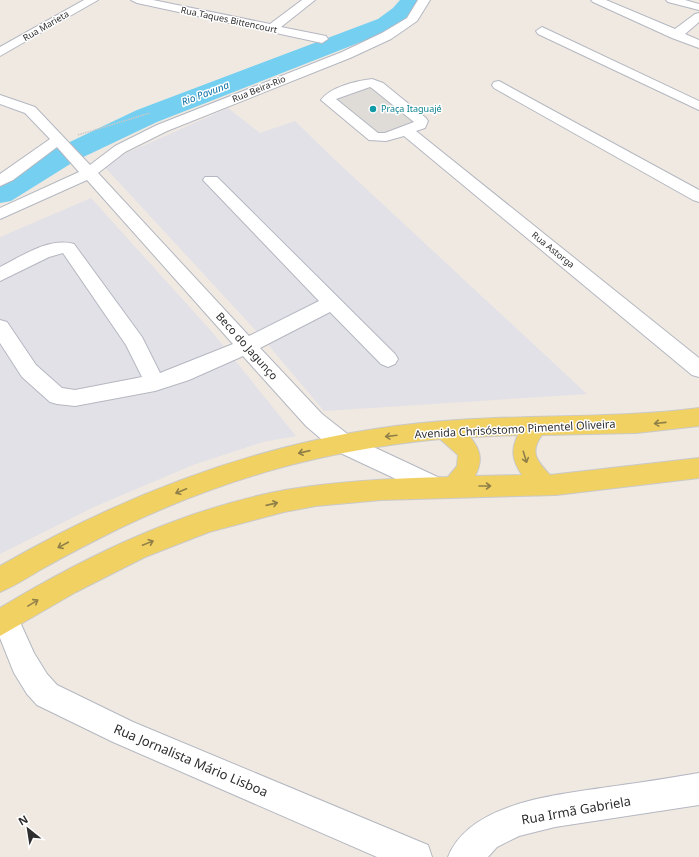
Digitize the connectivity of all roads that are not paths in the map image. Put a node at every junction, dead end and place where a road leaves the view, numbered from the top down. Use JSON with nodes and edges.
{"nodes":[{"id":1,"x":92,"y":0,"type":"edge"},
{"id":2,"x":137,"y":0,"type":"edge"},
{"id":3,"x":309,"y":0,"type":"edge"},
{"id":4,"x":424,"y":0,"type":"edge"},
{"id":5,"x":597,"y":0,"type":"edge"},
{"id":6,"x":672,"y":0,"type":"edge"},
{"id":7,"x":699,"y":7,"type":"edge"},
{"id":8,"x":699,"y":16,"type":"edge"},
{"id":9,"x":271,"y":29,"type":"junction"},
{"id":10,"x":542,"y":31,"type":"dead end"},
{"id":11,"x":676,"y":35,"type":"junction"},
{"id":12,"x":322,"y":39,"type":"dead end"},
{"id":13,"x":699,"y":44,"type":"edge"},
{"id":14,"x":0,"y":52,"type":"edge"},
{"id":15,"x":499,"y":85,"type":"dead end"},
{"id":16,"x":0,"y":99,"type":"edge"},
{"id":17,"x":699,"y":106,"type":"edge"},
{"id":18,"x":407,"y":131,"type":"junction"},
{"id":19,"x":61,"y":143,"type":"junction"},
{"id":20,"x":87,"y":171,"type":"junction"},
{"id":21,"x":211,"y":180,"type":"dead end"},
{"id":22,"x":0,"y":181,"type":"edge"},
{"id":23,"x":699,"y":197,"type":"edge"},
{"id":24,"x":0,"y":214,"type":"edge"},
{"id":25,"x":0,"y":275,"type":"edge"},
{"id":26,"x":331,"y":303,"type":"junction"},
{"id":27,"x":0,"y":327,"type":"edge"},
{"id":28,"x":248,"y":346,"type":"junction"},
{"id":29,"x":388,"y":359,"type":"dead end"},
{"id":30,"x":699,"y":369,"type":"edge"},
{"id":31,"x":155,"y":383,"type":"junction"},
{"id":32,"x":699,"y":417,"type":"edge"},
{"id":33,"x":536,"y":426,"type":"junction"},
{"id":34,"x":444,"y":430,"type":"junction"},
{"id":35,"x":342,"y":443,"type":"junction"},
{"id":36,"x":699,"y":468,"type":"edge"},
{"id":37,"x":545,"y":485,"type":"junction"},
{"id":38,"x":446,"y":486,"type":"junction"},
{"id":39,"x":0,"y":580,"type":"edge"},
{"id":40,"x":3,"y":622,"type":"edge"},
{"id":41,"x":699,"y":789,"type":"edge"},
{"id":42,"x":416,"y":857,"type":"edge"},
{"id":43,"x":464,"y":857,"type":"edge"}],
"edges":[{"from":1,"to":14,"type":"street","name":"Rua Marieta"},
{"from":2,"to":9,"type":"street","name":"Rua Taques Bittencourt"},
{"from":3,"to":9,"type":"street"},
{"from":4,"to":20,"type":"street","name":"Rua Beira-Rio"},
{"from":5,"to":11,"type":"street"},
{"from":6,"to":7,"type":"street"},
{"from":8,"to":11,"type":"street"},
{"from":9,"to":12,"type":"street","name":"Rua Taques Bittencourt"},
{"from":10,"to":17,"type":"street"},
{"from":11,"to":13,"type":"street"},
{"from":15,"to":23,"type":"street"},
{"from":16,"to":19,"type":"street","name":"Beco do Jagunço"},
{"from":18,"to":18,"type":"street"},
{"from":18,"to":30,"type":"street","name":"Rua Astorga"},
{"from":19,"to":20,"type":"street","name":"Beco do Jagunço"},
{"from":19,"to":22,"type":"street"},
{"from":20,"to":24,"type":"street","name":"Rua Beira-Rio"},
{"from":20,"to":28,"type":"street","name":"Beco do Jagunço"},
{"from":21,"to":26,"type":"street"},
{"from":25,"to":31,"type":"street"},
{"from":26,"to":28,"type":"street"},
{"from":26,"to":29,"type":"street"},
{"from":27,"to":31,"type":"street"},
{"from":28,"to":31,"type":"street"},
{"from":28,"to":35,"type":"street","name":"Beco do Jagunço"},
{"from":32,"to":33,"type":"main road","name":"Avenida Chrisóstomo Pimentel Oliveira","one_way":true},
{"from":33,"to":34,"type":"main road","name":"Avenida Chrisóstomo Pimentel Oliveira"},
{"from":33,"to":37,"type":"main road","one_way":true},
{"from":34,"to":35,"type":"main road","name":"Avenida Chrisóstomo Pimentel Oliveira","one_way":true},
{"from":34,"to":38,"type":"main road"},
{"from":35,"to":38,"type":"street","name":"Beco do Jagunço"},
{"from":35,"to":39,"type":"main road","name":"Avenida Chrisóstomo Pimentel Oliveira","one_way":true},
{"from":36,"to":37,"type":"main road"},
{"from":38,"to":37,"type":"main road","one_way":true},
{"from":40,"to":38,"type":"main road","one_way":true},
{"from":40,"to":42,"type":"street","name":"Rua Jornalista Mário Lisboa"},
{"from":41,"to":43,"type":"street","name":"Rua Irmã Gabriela"}]}
